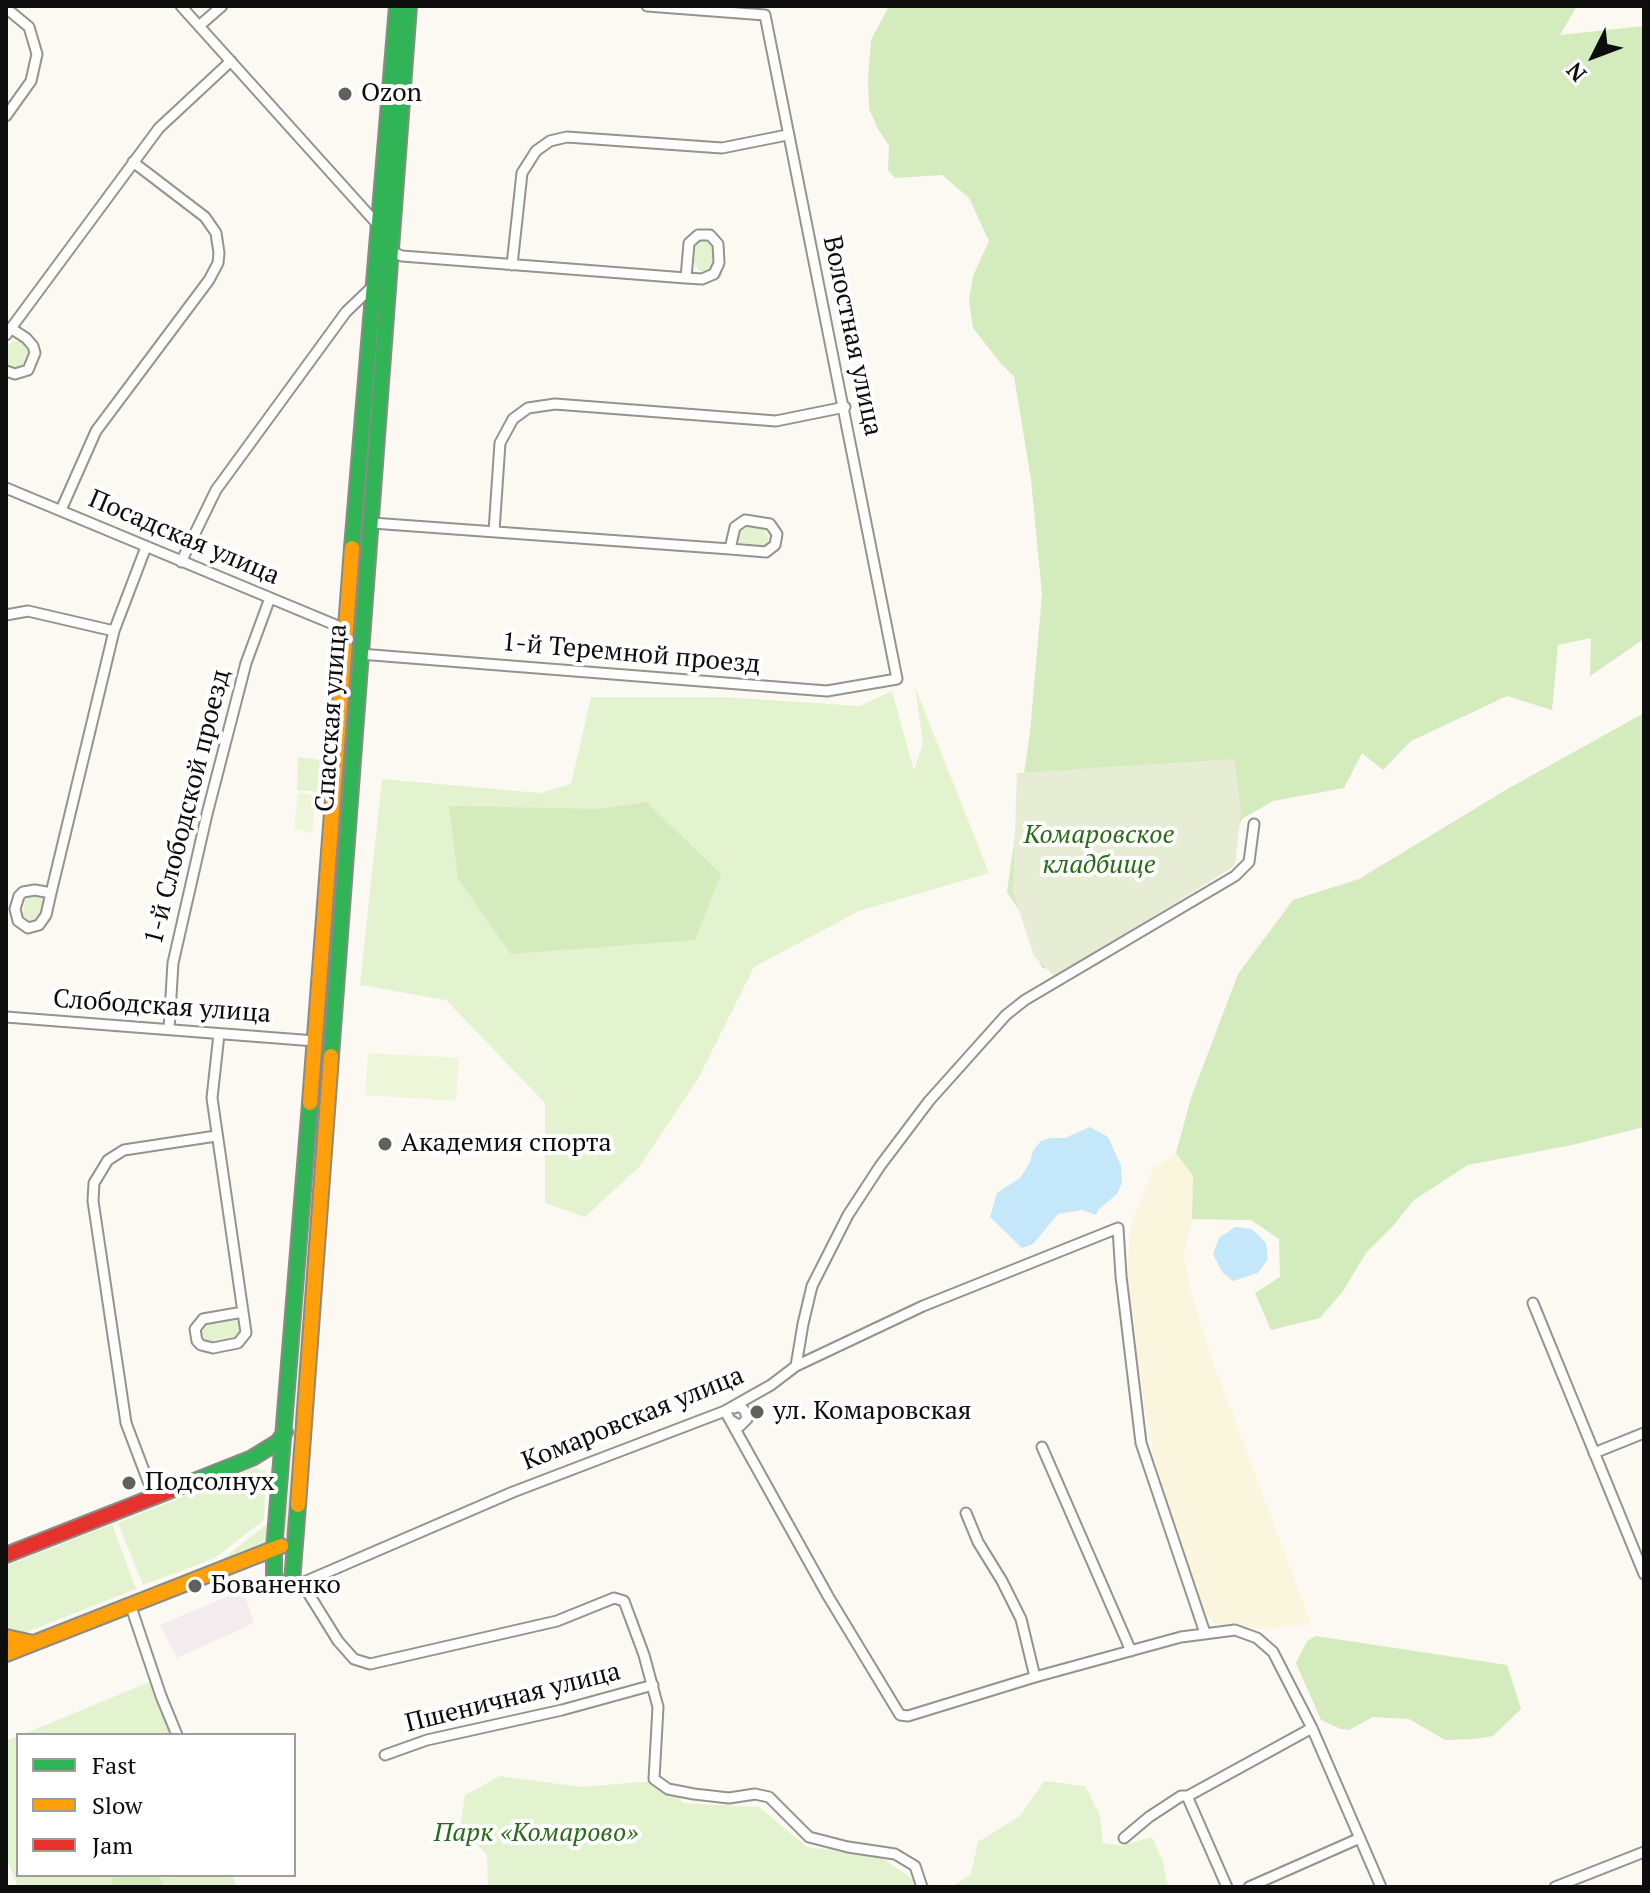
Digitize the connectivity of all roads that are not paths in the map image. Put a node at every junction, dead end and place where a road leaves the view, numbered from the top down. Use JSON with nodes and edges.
{"nodes":[{"id":1,"x":181,"y":6,"type":"edge"},
{"id":2,"x":222,"y":6,"type":"edge"},
{"id":3,"x":397,"y":6,"type":"edge"},
{"id":4,"x":409,"y":6,"type":"edge"},
{"id":5,"x":647,"y":6,"type":"edge"},
{"id":6,"x":773,"y":6,"type":"edge"},
{"id":7,"x":6,"y":8,"type":"edge"},
{"id":8,"x":765,"y":15,"type":"junction"},
{"id":9,"x":199,"y":26,"type":"junction"},
{"id":10,"x":231,"y":61,"type":"junction"},
{"id":11,"x":6,"y":116,"type":"edge"},
{"id":12,"x":787,"y":135,"type":"junction"},
{"id":13,"x":133,"y":162,"type":"junction"},
{"id":14,"x":386,"y":228,"type":"junction"},
{"id":15,"x":392,"y":252,"type":"junction"},
{"id":16,"x":512,"y":265,"type":"junction"},
{"id":17,"x":686,"y":278,"type":"junction"},
{"id":18,"x":374,"y":286,"type":"junction"},
{"id":19,"x":9,"y":332,"type":"edge"},
{"id":20,"x":6,"y":371,"type":"edge"},
{"id":21,"x":845,"y":407,"type":"junction"},
{"id":22,"x":6,"y":488,"type":"edge"},
{"id":23,"x":61,"y":510,"type":"junction"},
{"id":24,"x":372,"y":523,"type":"junction"},
{"id":25,"x":494,"y":531,"type":"junction"},
{"id":26,"x":146,"y":547,"type":"junction"},
{"id":27,"x":730,"y":549,"type":"junction"},
{"id":28,"x":181,"y":562,"type":"junction"},
{"id":29,"x":270,"y":598,"type":"junction"},
{"id":30,"x":6,"y":615,"type":"edge"},
{"id":31,"x":345,"y":629,"type":"junction"},
{"id":32,"x":114,"y":631,"type":"junction"},
{"id":33,"x":360,"y":654,"type":"junction"},
{"id":34,"x":897,"y":679,"type":"joint"},
{"id":35,"x":1254,"y":824,"type":"dead end"},
{"id":36,"x":51,"y":893,"type":"junction"},
{"id":37,"x":6,"y":1017,"type":"edge"},
{"id":38,"x":169,"y":1029,"type":"junction"},
{"id":39,"x":219,"y":1034,"type":"junction"},
{"id":40,"x":315,"y":1041,"type":"junction"},
{"id":41,"x":216,"y":1136,"type":"junction"},
{"id":42,"x":305,"y":1159,"type":"junction"},
{"id":43,"x":323,"y":1161,"type":"junction"},
{"id":44,"x":1533,"y":1303,"type":"dead end"},
{"id":45,"x":243,"y":1312,"type":"junction"},
{"id":46,"x":796,"y":1366,"type":"junction"},
{"id":47,"x":727,"y":1410,"type":"junction"},
{"id":48,"x":732,"y":1421,"type":"junction"},
{"id":49,"x":284,"y":1432,"type":"junction"},
{"id":50,"x":303,"y":1433,"type":"junction"},
{"id":51,"x":1644,"y":1433,"type":"edge"},
{"id":52,"x":1042,"y":1447,"type":"dead end"},
{"id":53,"x":1594,"y":1453,"type":"junction"},
{"id":54,"x":154,"y":1497,"type":"junction"},
{"id":55,"x":966,"y":1513,"type":"dead end"},
{"id":56,"x":294,"y":1540,"type":"junction"},
{"id":57,"x":274,"y":1549,"type":"junction"},
{"id":58,"x":6,"y":1555,"type":"edge"},
{"id":59,"x":1644,"y":1574,"type":"edge"},
{"id":60,"x":290,"y":1583,"type":"junction"},
{"id":61,"x":130,"y":1604,"type":"junction"},
{"id":62,"x":1205,"y":1633,"type":"junction"},
{"id":63,"x":6,"y":1637,"type":"edge"},
{"id":64,"x":34,"y":1643,"type":"junction"},
{"id":65,"x":1131,"y":1651,"type":"junction"},
{"id":66,"x":6,"y":1654,"type":"edge"},
{"id":67,"x":1035,"y":1677,"type":"junction"},
{"id":68,"x":653,"y":1685,"type":"junction"},
{"id":69,"x":1312,"y":1728,"type":"junction"},
{"id":70,"x":176,"y":1733,"type":"edge"},
{"id":71,"x":385,"y":1755,"type":"dead end"},
{"id":72,"x":1187,"y":1796,"type":"junction"},
{"id":73,"x":1124,"y":1838,"type":"dead end"},
{"id":74,"x":1360,"y":1838,"type":"junction"},
{"id":75,"x":1644,"y":1852,"type":"edge"},
{"id":76,"x":922,"y":1887,"type":"edge"},
{"id":77,"x":1227,"y":1887,"type":"edge"},
{"id":78,"x":1249,"y":1887,"type":"edge"},
{"id":79,"x":1381,"y":1887,"type":"edge"},
{"id":80,"x":1555,"y":1887,"type":"edge"}],
"edges":[{"from":1,"to":9,"type":"street"},
{"from":2,"to":9,"type":"street"},
{"from":3,"to":14,"type":"street","name":"Спасская улица"},
{"from":4,"to":14,"type":"street","name":"Спасская улица"},
{"from":5,"to":8,"type":"street"},
{"from":6,"to":8,"type":"street"},
{"from":7,"to":11,"type":"street"},
{"from":8,"to":12,"type":"street","name":"Волостная улица"},
{"from":9,"to":10,"type":"street"},
{"from":10,"to":13,"type":"street"},
{"from":10,"to":14,"type":"street"},
{"from":12,"to":16,"type":"street"},
{"from":12,"to":21,"type":"street","name":"Волостная улица"},
{"from":13,"to":19,"type":"street"},
{"from":13,"to":23,"type":"street"},
{"from":14,"to":15,"type":"street","name":"Спасская улица"},
{"from":14,"to":18,"type":"street","name":"Спасская улица"},
{"from":15,"to":16,"type":"street"},
{"from":15,"to":24,"type":"street","name":"Спасская улица"},
{"from":16,"to":17,"type":"street"},
{"from":17,"to":17,"type":"street"},
{"from":18,"to":28,"type":"street"},
{"from":18,"to":31,"type":"street","name":"Спасская улица"},
{"from":19,"to":20,"type":"street"},
{"from":21,"to":25,"type":"street"},
{"from":21,"to":34,"type":"street","name":"Волостная улица"},
{"from":22,"to":23,"type":"street","name":"Посадская улица"},
{"from":23,"to":26,"type":"street","name":"Посадская улица"},
{"from":24,"to":25,"type":"street"},
{"from":24,"to":33,"type":"street","name":"Спасская улица"},
{"from":25,"to":27,"type":"street"},
{"from":26,"to":28,"type":"street","name":"Посадская улица"},
{"from":26,"to":32,"type":"street"},
{"from":27,"to":27,"type":"street"},
{"from":28,"to":29,"type":"street","name":"Посадская улица"},
{"from":29,"to":31,"type":"street","name":"Посадская улица"},
{"from":29,"to":38,"type":"street","name":"1-й Слободской проезд"},
{"from":30,"to":32,"type":"street"},
{"from":31,"to":40,"type":"street","name":"Спасская улица"},
{"from":32,"to":36,"type":"street"},
{"from":33,"to":34,"type":"street","name":"1-й Теремной проезд"},
{"from":33,"to":43,"type":"street","name":"Спасская улица"},
{"from":35,"to":46,"type":"street"},
{"from":36,"to":36,"type":"street"},
{"from":37,"to":38,"type":"street","name":"Слободская улица"},
{"from":38,"to":39,"type":"street","name":"Слободская улица"},
{"from":39,"to":40,"type":"street","name":"Слободская улица"},
{"from":39,"to":41,"type":"street"},
{"from":40,"to":42,"type":"street","name":"Спасская улица"},
{"from":41,"to":45,"type":"street"},
{"from":41,"to":54,"type":"street"},
{"from":42,"to":43,"type":"street"},
{"from":42,"to":49,"type":"street","name":"Спасская улица"},
{"from":43,"to":50,"type":"street","name":"Спасская улица"},
{"from":44,"to":53,"type":"street"},
{"from":45,"to":45,"type":"street"},
{"from":46,"to":47,"type":"street","name":"Комаровская улица"},
{"from":46,"to":62,"type":"street","name":"Комаровская улица"},
{"from":47,"to":48,"type":"street"},
{"from":47,"to":48,"type":"street"},
{"from":47,"to":60,"type":"street","name":"Комаровская улица"},
{"from":48,"to":67,"type":"street"},
{"from":49,"to":50,"type":"street"},
{"from":49,"to":54,"type":"street"},
{"from":49,"to":57,"type":"street","name":"Спасская улица"},
{"from":50,"to":56,"type":"street","name":"Спасская улица"},
{"from":51,"to":53,"type":"street"},
{"from":52,"to":65,"type":"street"},
{"from":53,"to":59,"type":"street"},
{"from":54,"to":58,"type":"street"},
{"from":55,"to":67,"type":"street"},
{"from":56,"to":57,"type":"street"},
{"from":56,"to":60,"type":"street","name":"Спасская улица"},
{"from":57,"to":60,"type":"street","name":"Спасская улица"},
{"from":57,"to":61,"type":"street"},
{"from":60,"to":68,"type":"street","name":"Пшеничная улица"},
{"from":61,"to":64,"type":"street"},
{"from":61,"to":70,"type":"street"},
{"from":62,"to":65,"type":"street"},
{"from":62,"to":69,"type":"street"},
{"from":63,"to":64,"type":"street"},
{"from":64,"to":66,"type":"street"},
{"from":65,"to":67,"type":"street"},
{"from":68,"to":71,"type":"street","name":"Пшеничная улица"},
{"from":68,"to":76,"type":"street","name":"Пшеничная улица"},
{"from":69,"to":72,"type":"street"},
{"from":69,"to":74,"type":"street"},
{"from":72,"to":73,"type":"street"},
{"from":72,"to":77,"type":"street"},
{"from":74,"to":78,"type":"street"},
{"from":74,"to":79,"type":"street"},
{"from":75,"to":80,"type":"street"}]}
